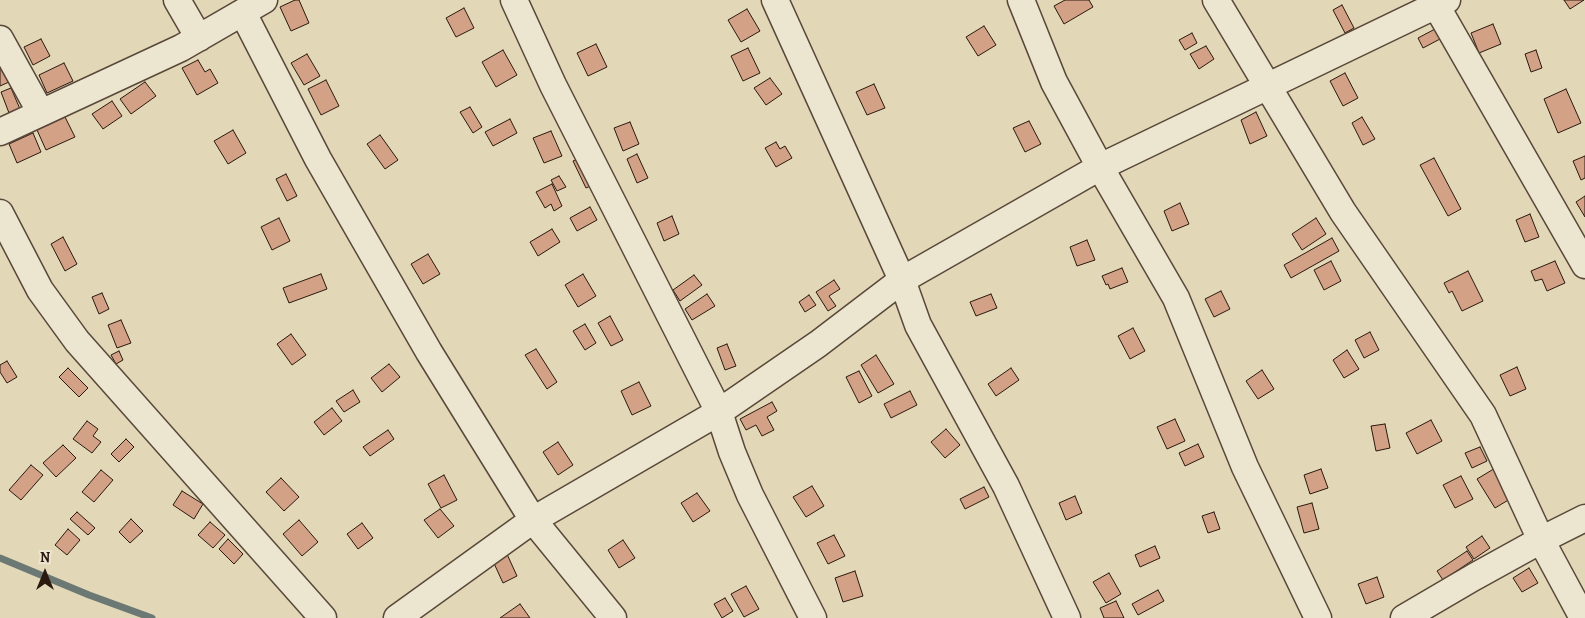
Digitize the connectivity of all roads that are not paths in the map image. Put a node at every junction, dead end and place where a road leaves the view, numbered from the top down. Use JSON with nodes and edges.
{"nodes":[{"id":1,"x":178,"y":0,"type":"edge"},
{"id":2,"x":514,"y":0,"type":"edge"},
{"id":3,"x":775,"y":0,"type":"edge"},
{"id":4,"x":1021,"y":0,"type":"edge"},
{"id":5,"x":1216,"y":0,"type":"edge"},
{"id":6,"x":1438,"y":2,"type":"edge"},
{"id":7,"x":253,"y":6,"type":"edge"},
{"id":8,"x":199,"y":38,"type":"junction"},
{"id":9,"x":0,"y":39,"type":"edge"},
{"id":10,"x":1268,"y":87,"type":"junction"},
{"id":11,"x":40,"y":113,"type":"junction"},
{"id":12,"x":0,"y":132,"type":"edge"},
{"id":13,"x":1100,"y":168,"type":"junction"},
{"id":14,"x":0,"y":213,"type":"edge"},
{"id":15,"x":1585,"y":265,"type":"edge"},
{"id":16,"x":902,"y":280,"type":"junction"},
{"id":17,"x":719,"y":412,"type":"junction"},
{"id":18,"x":1585,"y":518,"type":"edge"},
{"id":19,"x":533,"y":520,"type":"junction"},
{"id":20,"x":1541,"y":540,"type":"junction"},
{"id":21,"x":323,"y":618,"type":"edge"},
{"id":22,"x":397,"y":618,"type":"edge"},
{"id":23,"x":613,"y":618,"type":"edge"},
{"id":24,"x":813,"y":618,"type":"edge"},
{"id":25,"x":1067,"y":618,"type":"edge"},
{"id":26,"x":1318,"y":618,"type":"edge"},
{"id":27,"x":1404,"y":618,"type":"edge"},
{"id":28,"x":1583,"y":618,"type":"edge"}],
"edges":[{"from":1,"to":8,"type":"street"},
{"from":2,"to":17,"type":"street"},
{"from":3,"to":16,"type":"street"},
{"from":4,"to":13,"type":"street"},
{"from":5,"to":10,"type":"street"},
{"from":6,"to":10,"type":"street"},
{"from":6,"to":15,"type":"street"},
{"from":7,"to":8,"type":"street"},
{"from":7,"to":19,"type":"street"},
{"from":8,"to":11,"type":"street"},
{"from":9,"to":11,"type":"street"},
{"from":10,"to":13,"type":"street"},
{"from":10,"to":20,"type":"street"},
{"from":11,"to":12,"type":"street"},
{"from":13,"to":16,"type":"street"},
{"from":13,"to":26,"type":"street"},
{"from":14,"to":21,"type":"street"},
{"from":16,"to":17,"type":"street"},
{"from":16,"to":25,"type":"street"},
{"from":17,"to":19,"type":"street"},
{"from":17,"to":24,"type":"street"},
{"from":18,"to":20,"type":"street"},
{"from":19,"to":22,"type":"street"},
{"from":19,"to":23,"type":"street"},
{"from":20,"to":27,"type":"street"},
{"from":20,"to":28,"type":"street"}]}
